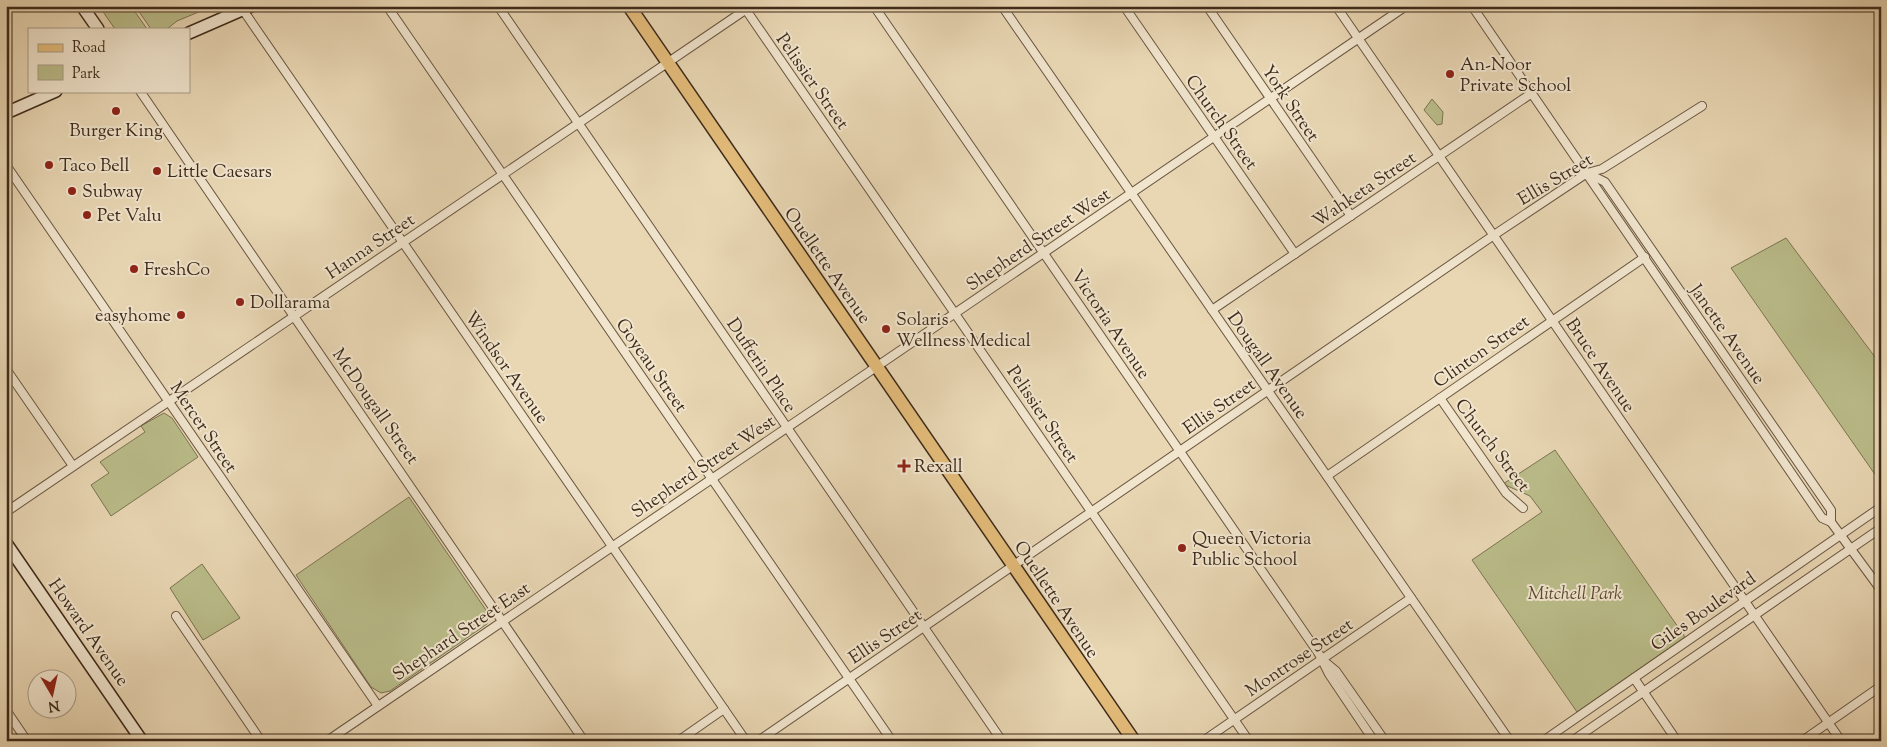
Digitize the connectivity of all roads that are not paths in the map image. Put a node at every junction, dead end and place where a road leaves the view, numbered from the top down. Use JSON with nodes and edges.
{"nodes":[{"id":1,"x":82,"y":6,"type":"edge"},
{"id":2,"x":387,"y":6,"type":"edge"},
{"id":3,"x":498,"y":6,"type":"edge"},
{"id":4,"x":629,"y":6,"type":"edge"},
{"id":5,"x":874,"y":6,"type":"edge"},
{"id":6,"x":1002,"y":6,"type":"edge"},
{"id":7,"x":1124,"y":6,"type":"edge"},
{"id":8,"x":1207,"y":6,"type":"edge"},
{"id":9,"x":1336,"y":6,"type":"edge"},
{"id":10,"x":1406,"y":6,"type":"edge"},
{"id":11,"x":1472,"y":6,"type":"edge"},
{"id":12,"x":747,"y":7,"type":"edge"},
{"id":13,"x":247,"y":8,"type":"edge"},
{"id":14,"x":97,"y":28,"type":"edge"},
{"id":15,"x":190,"y":33,"type":"edge"},
{"id":16,"x":1358,"y":39,"type":"junction"},
{"id":17,"x":668,"y":62,"type":"junction"},
{"id":18,"x":54,"y":92,"type":"edge"},
{"id":19,"x":141,"y":92,"type":"edge"},
{"id":20,"x":1532,"y":93,"type":"junction"},
{"id":21,"x":1271,"y":99,"type":"junction"},
{"id":22,"x":1702,"y":106,"type":"dead end"},
{"id":23,"x":6,"y":113,"type":"edge"},
{"id":24,"x":578,"y":123,"type":"junction"},
{"id":25,"x":1215,"y":138,"type":"junction"},
{"id":26,"x":1439,"y":156,"type":"junction"},
{"id":27,"x":6,"y":165,"type":"edge"},
{"id":28,"x":1587,"y":173,"type":"junction"},
{"id":29,"x":502,"y":175,"type":"junction"},
{"id":30,"x":1132,"y":194,"type":"junction"},
{"id":31,"x":1351,"y":216,"type":"junction"},
{"id":32,"x":1494,"y":235,"type":"junction"},
{"id":33,"x":403,"y":242,"type":"junction"},
{"id":34,"x":1653,"y":251,"type":"junction"},
{"id":35,"x":1044,"y":254,"type":"junction"},
{"id":36,"x":1295,"y":254,"type":"junction"},
{"id":37,"x":1643,"y":258,"type":"junction"},
{"id":38,"x":1212,"y":310,"type":"junction"},
{"id":39,"x":955,"y":314,"type":"junction"},
{"id":40,"x":293,"y":317,"type":"junction"},
{"id":41,"x":1552,"y":321,"type":"junction"},
{"id":42,"x":877,"y":367,"type":"junction"},
{"id":43,"x":6,"y":369,"type":"edge"},
{"id":44,"x":1268,"y":391,"type":"junction"},
{"id":45,"x":1440,"y":398,"type":"junction"},
{"id":46,"x":169,"y":402,"type":"junction"},
{"id":47,"x":787,"y":428,"type":"junction"},
{"id":48,"x":1180,"y":452,"type":"junction"},
{"id":49,"x":73,"y":466,"type":"junction"},
{"id":50,"x":1327,"y":476,"type":"junction"},
{"id":51,"x":712,"y":479,"type":"junction"},
{"id":52,"x":1881,"y":507,"type":"edge"},
{"id":53,"x":1523,"y":508,"type":"dead end"},
{"id":54,"x":6,"y":512,"type":"edge"},
{"id":55,"x":1092,"y":512,"type":"junction"},
{"id":56,"x":1831,"y":522,"type":"junction"},
{"id":57,"x":1881,"y":528,"type":"edge"},
{"id":58,"x":1840,"y":535,"type":"junction"},
{"id":59,"x":6,"y":543,"type":"edge"},
{"id":60,"x":612,"y":546,"type":"junction"},
{"id":61,"x":1851,"y":548,"type":"junction"},
{"id":62,"x":10,"y":558,"type":"edge"},
{"id":63,"x":1014,"y":566,"type":"junction"},
{"id":64,"x":1881,"y":590,"type":"edge"},
{"id":65,"x":1411,"y":598,"type":"junction"},
{"id":66,"x":1744,"y":601,"type":"junction"},
{"id":67,"x":1754,"y":615,"type":"junction"},
{"id":68,"x":176,"y":616,"type":"dead end"},
{"id":69,"x":502,"y":621,"type":"junction"},
{"id":70,"x":924,"y":627,"type":"junction"},
{"id":71,"x":1323,"y":660,"type":"junction"},
{"id":72,"x":1634,"y":678,"type":"junction"},
{"id":73,"x":849,"y":679,"type":"junction"},
{"id":74,"x":1881,"y":686,"type":"edge"},
{"id":75,"x":1643,"y":691,"type":"junction"},
{"id":76,"x":378,"y":706,"type":"junction"},
{"id":77,"x":724,"y":709,"type":"junction"},
{"id":78,"x":6,"y":710,"type":"edge"},
{"id":79,"x":1234,"y":720,"type":"junction"},
{"id":80,"x":1828,"y":722,"type":"junction"},
{"id":81,"x":27,"y":741,"type":"edge"},
{"id":82,"x":142,"y":741,"type":"edge"},
{"id":83,"x":261,"y":741,"type":"edge"},
{"id":84,"x":327,"y":741,"type":"edge"},
{"id":85,"x":584,"y":741,"type":"edge"},
{"id":86,"x":678,"y":741,"type":"edge"},
{"id":87,"x":746,"y":741,"type":"edge"},
{"id":88,"x":758,"y":741,"type":"edge"},
{"id":89,"x":892,"y":741,"type":"edge"},
{"id":90,"x":1002,"y":741,"type":"edge"},
{"id":91,"x":1134,"y":741,"type":"edge"},
{"id":92,"x":1202,"y":741,"type":"edge"},
{"id":93,"x":1249,"y":741,"type":"edge"},
{"id":94,"x":1374,"y":741,"type":"edge"},
{"id":95,"x":1384,"y":741,"type":"edge"},
{"id":96,"x":1510,"y":741,"type":"edge"},
{"id":97,"x":1543,"y":741,"type":"edge"},
{"id":98,"x":1572,"y":741,"type":"edge"},
{"id":99,"x":1678,"y":741,"type":"edge"},
{"id":100,"x":1802,"y":741,"type":"edge"},
{"id":101,"x":1841,"y":741,"type":"edge"}],
"edges":[{"from":1,"to":14,"type":"main road"},
{"from":2,"to":29,"type":"street","name":"Goyeau Street"},
{"from":3,"to":24,"type":"street","name":"Dufferin Place"},
{"from":4,"to":17,"type":"main road","name":"Ouellette Avenue"},
{"from":5,"to":35,"type":"street","name":"Victoria Avenue"},
{"from":6,"to":30,"type":"street","name":"Dougall Avenue"},
{"from":7,"to":25,"type":"street","name":"Church Street"},
{"from":8,"to":21,"type":"street","name":"York Street"},
{"from":9,"to":16,"type":"street","name":"Bruce Avenue"},
{"from":10,"to":16,"type":"street","name":"Shepherd Street West"},
{"from":11,"to":20,"type":"street","name":"Janette Avenue"},
{"from":12,"to":17,"type":"street","name":"Hanna Street"},
{"from":12,"to":39,"type":"street","name":"Pelissier Street"},
{"from":13,"to":15,"type":"main road"},
{"from":13,"to":33,"type":"street","name":"Windsor Avenue"},
{"from":16,"to":21,"type":"street","name":"Shepherd Street West"},
{"from":16,"to":26,"type":"street","name":"Bruce Avenue"},
{"from":17,"to":24,"type":"street","name":"Hanna Street"},
{"from":17,"to":42,"type":"main road","name":"Ouellette Avenue"},
{"from":18,"to":23,"type":"main road"},
{"from":19,"to":40,"type":"street","name":"McDougall Street"},
{"from":20,"to":26,"type":"street","name":"Wahketa Street"},
{"from":20,"to":28,"type":"street","name":"Janette Avenue"},
{"from":21,"to":25,"type":"street","name":"Shepherd Street West"},
{"from":21,"to":31,"type":"street","name":"York Street"},
{"from":22,"to":28,"type":"street","name":"Ellis Street"},
{"from":24,"to":29,"type":"street","name":"Hanna Street"},
{"from":24,"to":47,"type":"street","name":"Dufferin Place"},
{"from":25,"to":30,"type":"street","name":"Shepherd Street West"},
{"from":25,"to":36,"type":"street","name":"Church Street"},
{"from":26,"to":31,"type":"street","name":"Wahketa Street"},
{"from":26,"to":32,"type":"street","name":"Bruce Avenue"},
{"from":27,"to":46,"type":"street","name":"Mercer Street"},
{"from":28,"to":32,"type":"street","name":"Ellis Street"},
{"from":28,"to":34,"type":"street","name":"Janette Avenue"},
{"from":28,"to":37,"type":"street","name":"Janette Avenue"},
{"from":29,"to":33,"type":"street","name":"Hanna Street"},
{"from":29,"to":51,"type":"street","name":"Goyeau Street"},
{"from":30,"to":35,"type":"street","name":"Shepherd Street West"},
{"from":30,"to":38,"type":"street","name":"Dougall Avenue"},
{"from":31,"to":36,"type":"street","name":"Wahketa Street"},
{"from":32,"to":41,"type":"street","name":"Bruce Avenue"},
{"from":32,"to":44,"type":"street","name":"Ellis Street"},
{"from":33,"to":40,"type":"street","name":"Hanna Street"},
{"from":33,"to":60,"type":"street","name":"Windsor Avenue"},
{"from":34,"to":37,"type":"street","name":"Clinton Street"},
{"from":34,"to":56,"type":"street","name":"Janette Avenue"},
{"from":35,"to":39,"type":"street","name":"Shepherd Street West"},
{"from":35,"to":48,"type":"street","name":"Victoria Avenue"},
{"from":36,"to":38,"type":"street","name":"Wahketa Street"},
{"from":37,"to":41,"type":"street","name":"Clinton Street"},
{"from":37,"to":56,"type":"street","name":"Janette Avenue"},
{"from":38,"to":44,"type":"street","name":"Dougall Avenue"},
{"from":39,"to":42,"type":"street","name":"Shepherd Street West"},
{"from":39,"to":55,"type":"street","name":"Pelissier Street"},
{"from":40,"to":46,"type":"street","name":"Hanna Street"},
{"from":40,"to":69,"type":"street","name":"McDougall Street"},
{"from":41,"to":45,"type":"street","name":"Clinton Street"},
{"from":41,"to":66,"type":"street","name":"Bruce Avenue"},
{"from":42,"to":47,"type":"street","name":"Shepherd Street West"},
{"from":42,"to":63,"type":"main road","name":"Ouellette Avenue"},
{"from":43,"to":49,"type":"street"},
{"from":44,"to":48,"type":"street","name":"Ellis Street"},
{"from":44,"to":50,"type":"street","name":"Dougall Avenue"},
{"from":45,"to":50,"type":"street","name":"Clinton Street"},
{"from":45,"to":53,"type":"street","name":"Church Street"},
{"from":46,"to":49,"type":"street","name":"Hanna Street"},
{"from":46,"to":76,"type":"street","name":"Mercer Street"},
{"from":47,"to":51,"type":"street","name":"Shepherd Street West"},
{"from":47,"to":70,"type":"street","name":"Dufferin Place"},
{"from":48,"to":55,"type":"street","name":"Ellis Street"},
{"from":48,"to":71,"type":"street","name":"Victoria Avenue"},
{"from":49,"to":54,"type":"street","name":"Hanna Street"},
{"from":50,"to":65,"type":"street","name":"Dougall Avenue"},
{"from":51,"to":60,"type":"street","name":"Shepherd Street West"},
{"from":51,"to":73,"type":"street","name":"Goyeau Street"},
{"from":52,"to":58,"type":"street","name":"Giles Boulevard"},
{"from":55,"to":63,"type":"street","name":"Ellis Street"},
{"from":55,"to":79,"type":"street","name":"Pelissier Street"},
{"from":56,"to":58,"type":"street","name":"Janette Avenue"},
{"from":57,"to":61,"type":"street","name":"Giles Boulevard"},
{"from":58,"to":61,"type":"street","name":"Janette Avenue"},
{"from":58,"to":66,"type":"street","name":"Giles Boulevard"},
{"from":59,"to":62,"type":"main road","name":"Howard Avenue"},
{"from":60,"to":69,"type":"street","name":"Shephard Street East"},
{"from":60,"to":77,"type":"street","name":"Windsor Avenue"},
{"from":61,"to":64,"type":"street","name":"Janette Avenue"},
{"from":61,"to":67,"type":"street","name":"Giles Boulevard"},
{"from":62,"to":82,"type":"main road","name":"Howard Avenue"},
{"from":63,"to":70,"type":"street","name":"Ellis Street"},
{"from":63,"to":91,"type":"main road","name":"Ouellette Avenue"},
{"from":65,"to":71,"type":"street","name":"Montrose Street"},
{"from":65,"to":96,"type":"street","name":"Dougall Avenue"},
{"from":66,"to":67,"type":"street","name":"Bruce Avenue"},
{"from":66,"to":72,"type":"street","name":"Giles Boulevard"},
{"from":67,"to":75,"type":"street","name":"Giles Boulevard"},
{"from":67,"to":80,"type":"street","name":"Bruce Avenue"},
{"from":68,"to":83,"type":"street"},
{"from":69,"to":76,"type":"street","name":"Shephard Street East"},
{"from":69,"to":85,"type":"street","name":"McDougall Street"},
{"from":70,"to":73,"type":"street","name":"Ellis Street"},
{"from":70,"to":90,"type":"street","name":"Dufferin Place"},
{"from":71,"to":79,"type":"street","name":"Montrose Street"},
{"from":71,"to":94,"type":"street","name":"Victoria Avenue"},
{"from":71,"to":95,"type":"street","name":"Victoria Avenue"},
{"from":72,"to":75,"type":"street"},
{"from":72,"to":97,"type":"street","name":"Giles Boulevard"},
{"from":73,"to":88,"type":"street","name":"Ellis Street"},
{"from":73,"to":89,"type":"street","name":"Goyeau Street"},
{"from":74,"to":80,"type":"street"},
{"from":75,"to":98,"type":"street","name":"Giles Boulevard"},
{"from":75,"to":99,"type":"street"},
{"from":76,"to":84,"type":"street","name":"Shephard Street East"},
{"from":77,"to":86,"type":"street"},
{"from":77,"to":87,"type":"street","name":"Windsor Avenue"},
{"from":78,"to":81,"type":"street"},
{"from":79,"to":92,"type":"street","name":"Montrose Street"},
{"from":79,"to":93,"type":"street","name":"Pelissier Street"},
{"from":80,"to":100,"type":"street"},
{"from":80,"to":101,"type":"street","name":"Bruce Avenue"}]}
